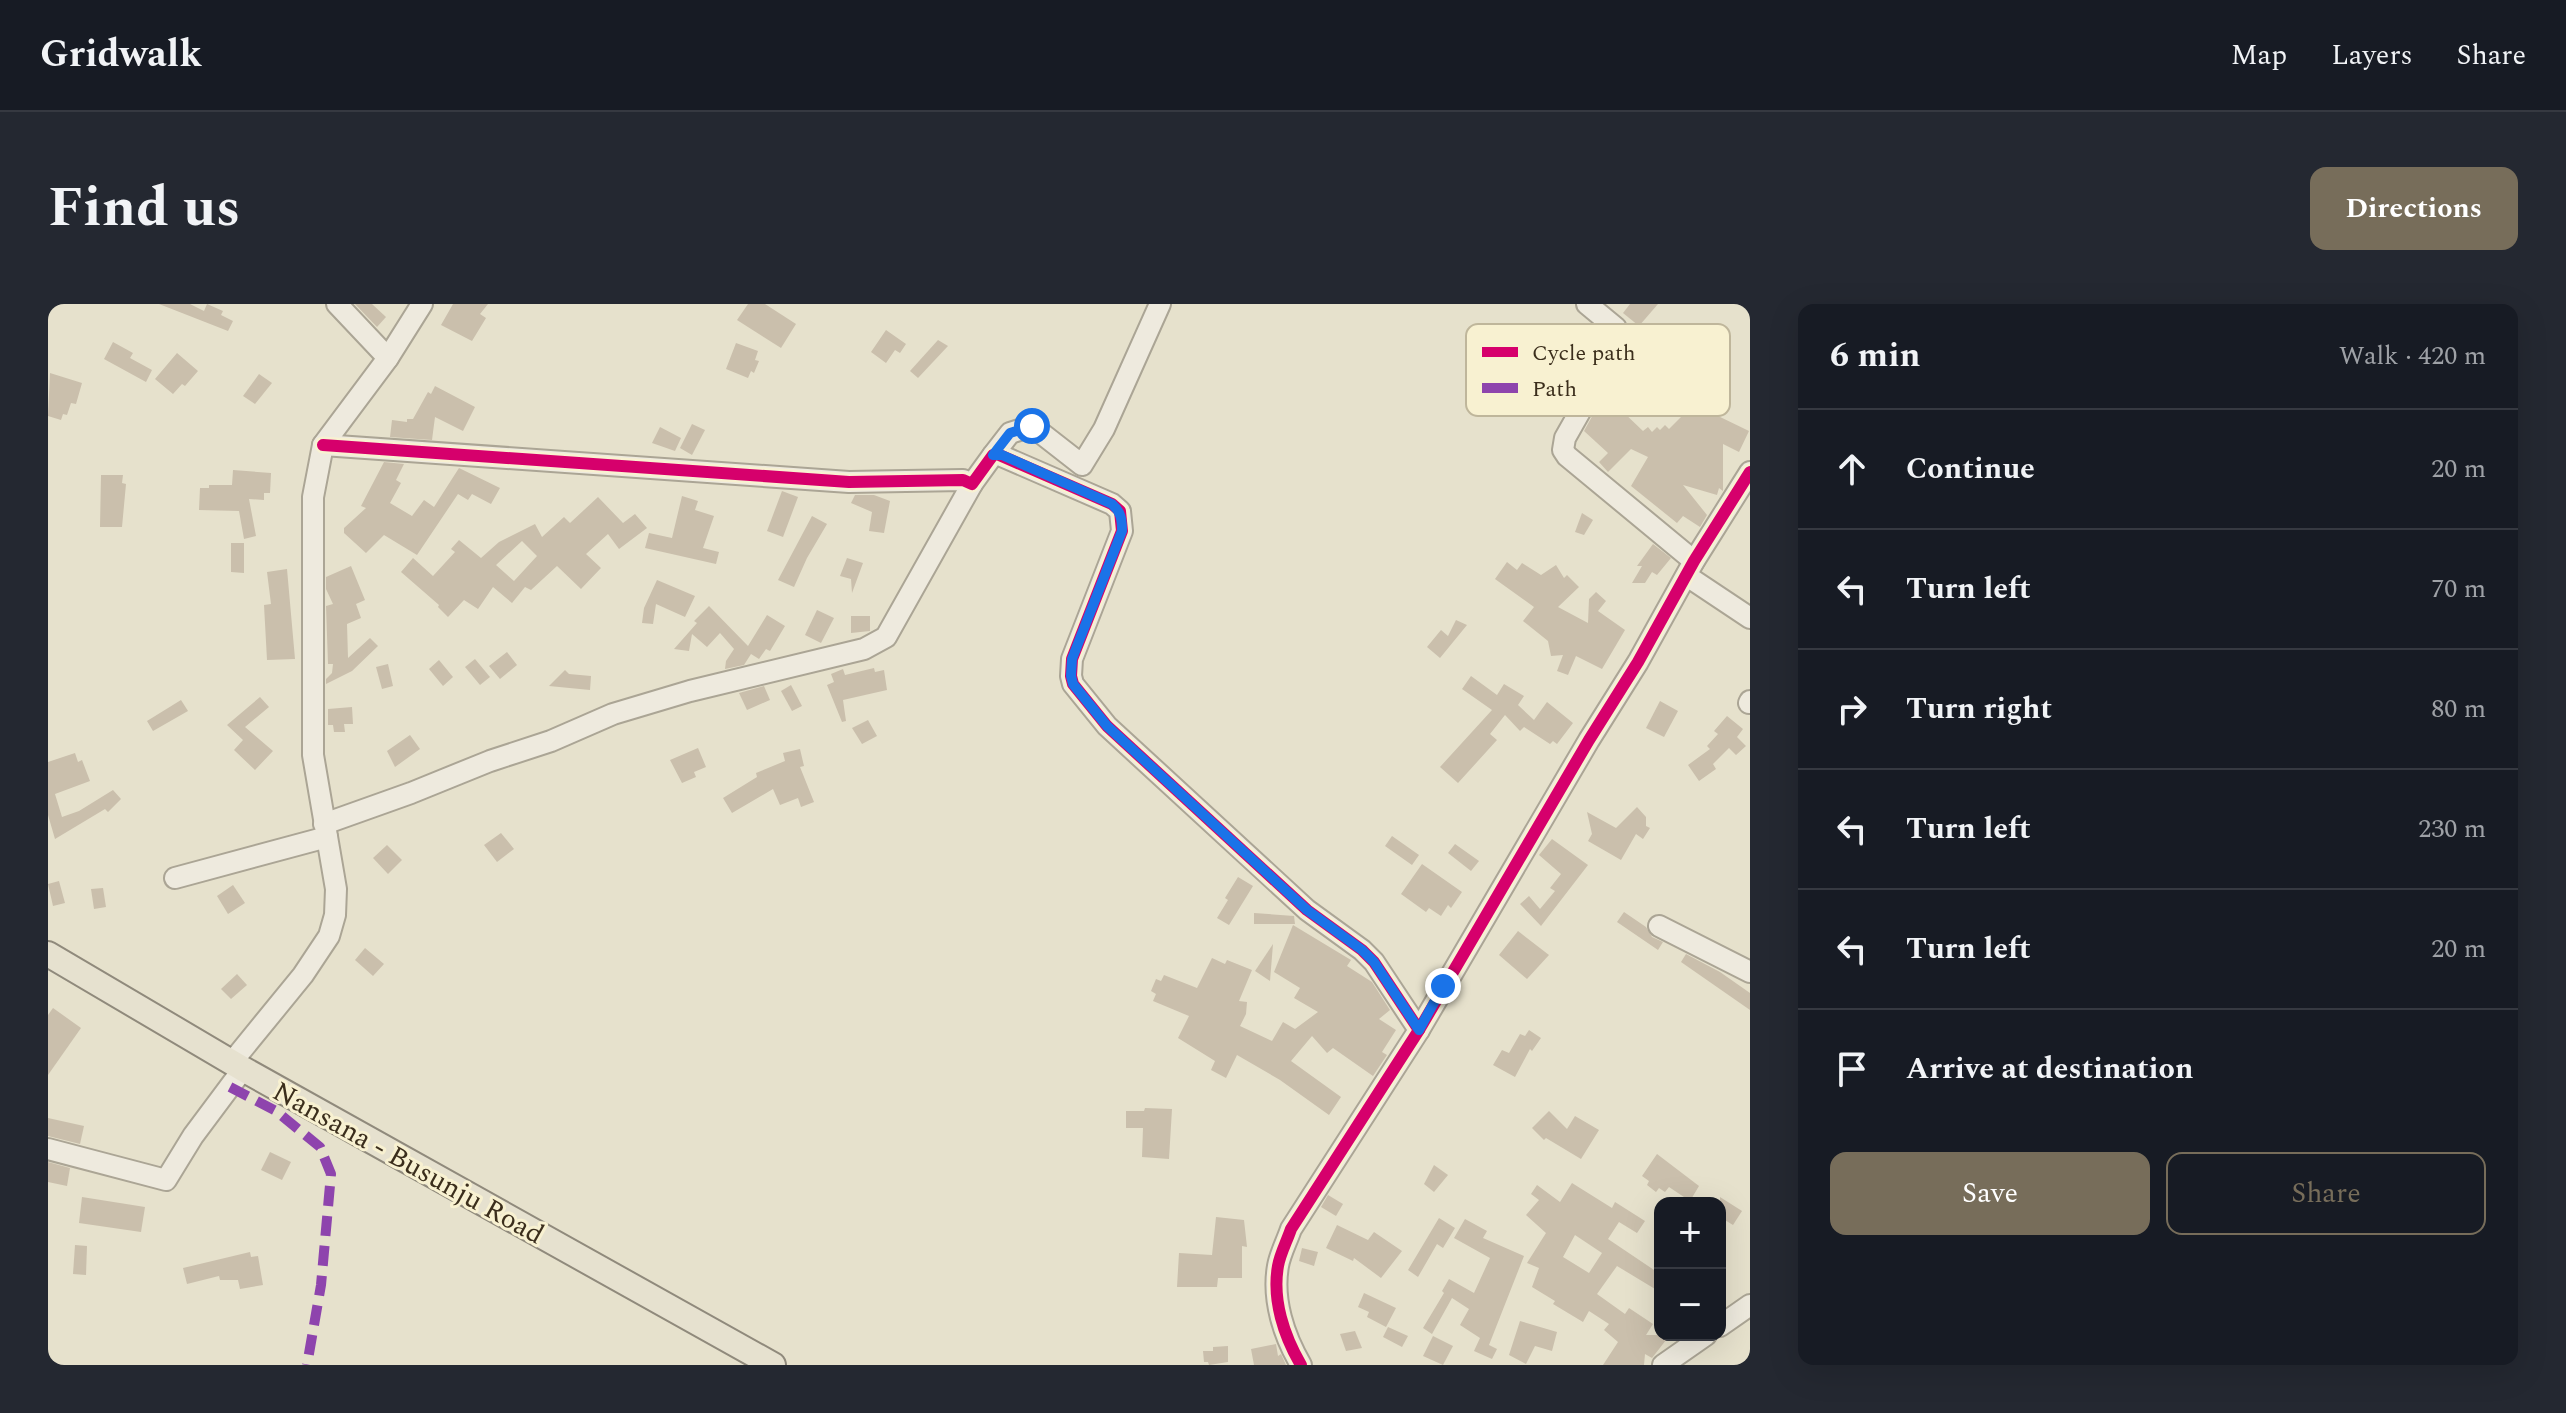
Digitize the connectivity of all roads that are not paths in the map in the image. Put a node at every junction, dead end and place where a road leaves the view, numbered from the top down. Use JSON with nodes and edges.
{"nodes":[{"id":1,"x":337,"y":304,"type":"edge"},
{"id":2,"x":422,"y":304,"type":"edge"},
{"id":3,"x":1160,"y":304,"type":"edge"},
{"id":4,"x":1587,"y":304,"type":"edge"},
{"id":5,"x":1611,"y":324,"type":"edge"},
{"id":6,"x":388,"y":358,"type":"junction"},
{"id":7,"x":1577,"y":416,"type":"edge"},
{"id":8,"x":323,"y":445,"type":"junction"},
{"id":9,"x":993,"y":455,"type":"junction"},
{"id":10,"x":1750,"y":472,"type":"edge"},
{"id":11,"x":972,"y":484,"type":"junction"},
{"id":12,"x":1691,"y":568,"type":"junction"},
{"id":13,"x":1750,"y":618,"type":"edge"},
{"id":14,"x":325,"y":830,"type":"junction"},
{"id":15,"x":175,"y":878,"type":"dead end"},
{"id":16,"x":1659,"y":926,"type":"dead end"},
{"id":17,"x":48,"y":954,"type":"edge"},
{"id":18,"x":1750,"y":972,"type":"edge"},
{"id":19,"x":1419,"y":1030,"type":"junction"},
{"id":20,"x":238,"y":1065,"type":"junction"},
{"id":21,"x":48,"y":1149,"type":"edge"},
{"id":22,"x":1750,"y":1305,"type":"edge"},
{"id":23,"x":1726,"y":1322,"type":"edge"},
{"id":24,"x":1697,"y":1341,"type":"edge"},
{"id":25,"x":773,"y":1365,"type":"edge"},
{"id":26,"x":1301,"y":1365,"type":"edge"},
{"id":27,"x":1663,"y":1365,"type":"edge"}],
"edges":[{"from":1,"to":6,"type":"street"},
{"from":2,"to":6,"type":"street"},
{"from":3,"to":9,"type":"street"},
{"from":4,"to":5,"type":"street"},
{"from":6,"to":8,"type":"street"},
{"from":7,"to":12,"type":"street"},
{"from":8,"to":11,"type":"street"},
{"from":8,"to":14,"type":"street"},
{"from":9,"to":11,"type":"street"},
{"from":9,"to":19,"type":"street"},
{"from":10,"to":12,"type":"street"},
{"from":11,"to":14,"type":"street"},
{"from":12,"to":13,"type":"street"},
{"from":12,"to":19,"type":"street"},
{"from":14,"to":15,"type":"street"},
{"from":14,"to":20,"type":"street"},
{"from":16,"to":18,"type":"street"},
{"from":17,"to":20,"type":"main road","name":"Nansana - Busunju Road"},
{"from":19,"to":26,"type":"street"},
{"from":20,"to":21,"type":"street"},
{"from":20,"to":25,"type":"main road","name":"Nansana - Busunju Road"},
{"from":22,"to":23,"type":"street"},
{"from":24,"to":27,"type":"street"}]}
